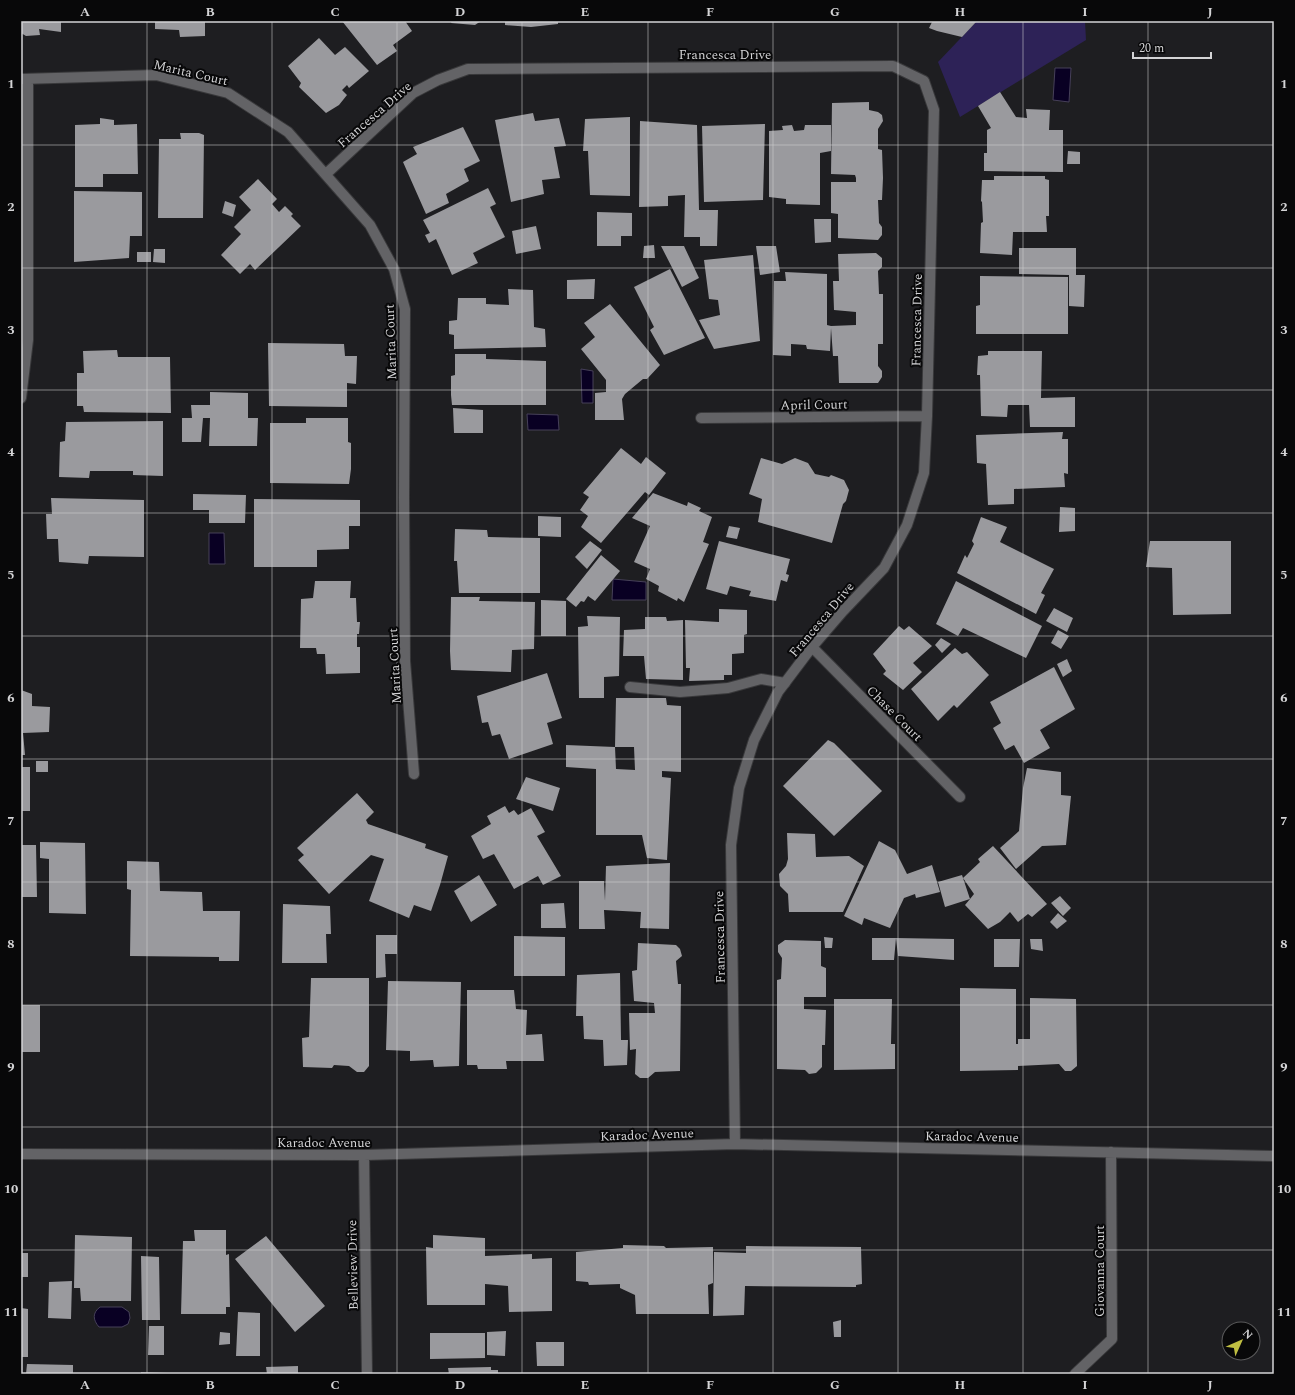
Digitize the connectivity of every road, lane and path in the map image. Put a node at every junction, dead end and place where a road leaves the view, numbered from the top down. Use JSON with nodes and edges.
{"nodes":[{"id":1,"x":24,"y":79,"type":"edge"},
{"id":2,"x":326,"y":174,"type":"junction"},
{"id":3,"x":21,"y":398,"type":"edge"},
{"id":4,"x":927,"y":416,"type":"junction"},
{"id":5,"x":701,"y":418,"type":"dead end"},
{"id":6,"x":812,"y":647,"type":"junction"},
{"id":7,"x":785,"y":683,"type":"junction"},
{"id":8,"x":630,"y":687,"type":"dead end"},
{"id":9,"x":414,"y":774,"type":"dead end"},
{"id":10,"x":960,"y":797,"type":"dead end"},
{"id":11,"x":735,"y":1144,"type":"junction"},
{"id":12,"x":1111,"y":1152,"type":"junction"},
{"id":13,"x":21,"y":1154,"type":"edge"},
{"id":14,"x":364,"y":1155,"type":"junction"},
{"id":15,"x":1274,"y":1156,"type":"edge"},
{"id":16,"x":367,"y":1374,"type":"edge"},
{"id":17,"x":1075,"y":1374,"type":"edge"}],
"edges":[{"from":1,"to":2,"type":"street","name":"Marita Court"},
{"from":1,"to":3,"type":"street"},
{"from":2,"to":4,"type":"street","name":"Francesca Drive"},
{"from":2,"to":9,"type":"street","name":"Marita Court"},
{"from":4,"to":5,"type":"street","name":"April Court"},
{"from":4,"to":6,"type":"street","name":"Francesca Drive"},
{"from":6,"to":7,"type":"street","name":"Francesca Drive"},
{"from":6,"to":10,"type":"street","name":"Chase Court"},
{"from":7,"to":8,"type":"street"},
{"from":7,"to":11,"type":"street","name":"Francesca Drive"},
{"from":11,"to":12,"type":"street","name":"Karadoc Avenue"},
{"from":11,"to":14,"type":"street","name":"Karadoc Avenue"},
{"from":12,"to":15,"type":"street","name":"Karadoc Avenue"},
{"from":12,"to":17,"type":"street","name":"Giovanna Court"},
{"from":13,"to":14,"type":"street","name":"Karadoc Avenue"},
{"from":14,"to":16,"type":"street","name":"Belleview Drive"}]}
